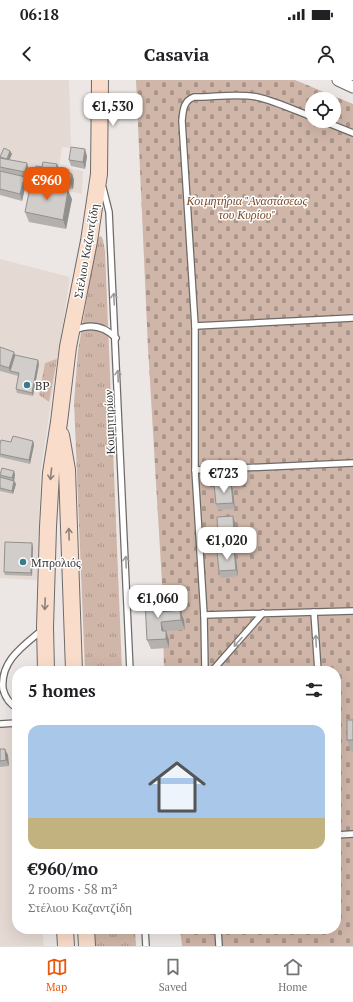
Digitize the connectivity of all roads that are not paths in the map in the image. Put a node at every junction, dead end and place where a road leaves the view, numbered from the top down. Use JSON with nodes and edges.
{"nodes":[{"id":1,"x":100,"y":80,"type":"edge"},
{"id":2,"x":338,"y":80,"type":"edge"},
{"id":3,"x":353,"y":87,"type":"edge"},
{"id":4,"x":305,"y":114,"type":"edge"},
{"id":5,"x":340,"y":128,"type":"edge"},
{"id":6,"x":353,"y":133,"type":"edge"},
{"id":7,"x":99,"y":174,"type":"junction"},
{"id":8,"x":353,"y":318,"type":"edge"},
{"id":9,"x":195,"y":326,"type":"junction"},
{"id":10,"x":72,"y":331,"type":"junction"},
{"id":11,"x":116,"y":338,"type":"junction"},
{"id":12,"x":59,"y":422,"type":"junction"},
{"id":13,"x":353,"y":463,"type":"edge"},
{"id":14,"x":195,"y":470,"type":"junction"},
{"id":15,"x":353,"y":611,"type":"edge"},
{"id":16,"x":314,"y":612,"type":"junction"},
{"id":17,"x":263,"y":613,"type":"junction"},
{"id":18,"x":204,"y":615,"type":"junction"},
{"id":19,"x":45,"y":627,"type":"junction"},
{"id":20,"x":46,"y":666,"type":"edge"},
{"id":21,"x":74,"y":666,"type":"edge"},
{"id":22,"x":130,"y":666,"type":"edge"},
{"id":23,"x":205,"y":666,"type":"edge"},
{"id":24,"x":216,"y":666,"type":"edge"},
{"id":25,"x":318,"y":666,"type":"edge"},
{"id":26,"x":12,"y":704,"type":"edge"},
{"id":27,"x":12,"y":723,"type":"edge"},
{"id":28,"x":0,"y":724,"type":"edge"},
{"id":29,"x":353,"y":834,"type":"edge"},
{"id":30,"x":341,"y":835,"type":"edge"},
{"id":31,"x":65,"y":934,"type":"edge"},
{"id":32,"x":86,"y":934,"type":"edge"},
{"id":33,"x":145,"y":934,"type":"edge"},
{"id":34,"x":218,"y":934,"type":"edge"},
{"id":35,"x":66,"y":946,"type":"edge"},
{"id":36,"x":87,"y":946,"type":"edge"},
{"id":37,"x":146,"y":946,"type":"edge"},
{"id":38,"x":218,"y":946,"type":"edge"}],
"edges":[{"from":1,"to":7,"type":"main road","name":"Στέλιου Καζαντζίδη"},
{"from":2,"to":3,"type":"street"},
{"from":4,"to":9,"type":"lane"},
{"from":5,"to":6,"type":"lane"},
{"from":7,"to":10,"type":"main road","name":"Στέλιου Καζαντζίδη"},
{"from":11,"to":7,"type":"lane","name":"Κοιμητηρίων","one_way":true},
{"from":8,"to":9,"type":"lane"},
{"from":9,"to":14,"type":"lane"},
{"from":10,"to":11,"type":"lane"},
{"from":10,"to":12,"type":"main road","name":"Στέλιου Καζαντζίδη"},
{"from":22,"to":11,"type":"lane","name":"Κοιμητηρίων","one_way":true},
{"from":12,"to":19,"type":"main road","name":"Στέλιου Καζαντζίδη","one_way":true},
{"from":21,"to":12,"type":"main road","name":"Στέλιου Καζαντζίδη","one_way":true},
{"from":13,"to":14,"type":"lane"},
{"from":14,"to":18,"type":"lane"},
{"from":15,"to":16,"type":"lane"},
{"from":16,"to":17,"type":"lane"},
{"from":25,"to":16,"type":"lane","one_way":true},
{"from":17,"to":18,"type":"lane"},
{"from":17,"to":24,"type":"lane","one_way":true},
{"from":18,"to":23,"type":"lane"},
{"from":19,"to":20,"type":"main road","name":"Στέλιου Καζαντζίδη"},
{"from":19,"to":26,"type":"lane"},
{"from":27,"to":28,"type":"lane"},
{"from":29,"to":30,"type":"lane"},
{"from":31,"to":35,"type":"main road"},
{"from":32,"to":36,"type":"main road"},
{"from":33,"to":37,"type":"lane"},
{"from":34,"to":38,"type":"lane"}]}
